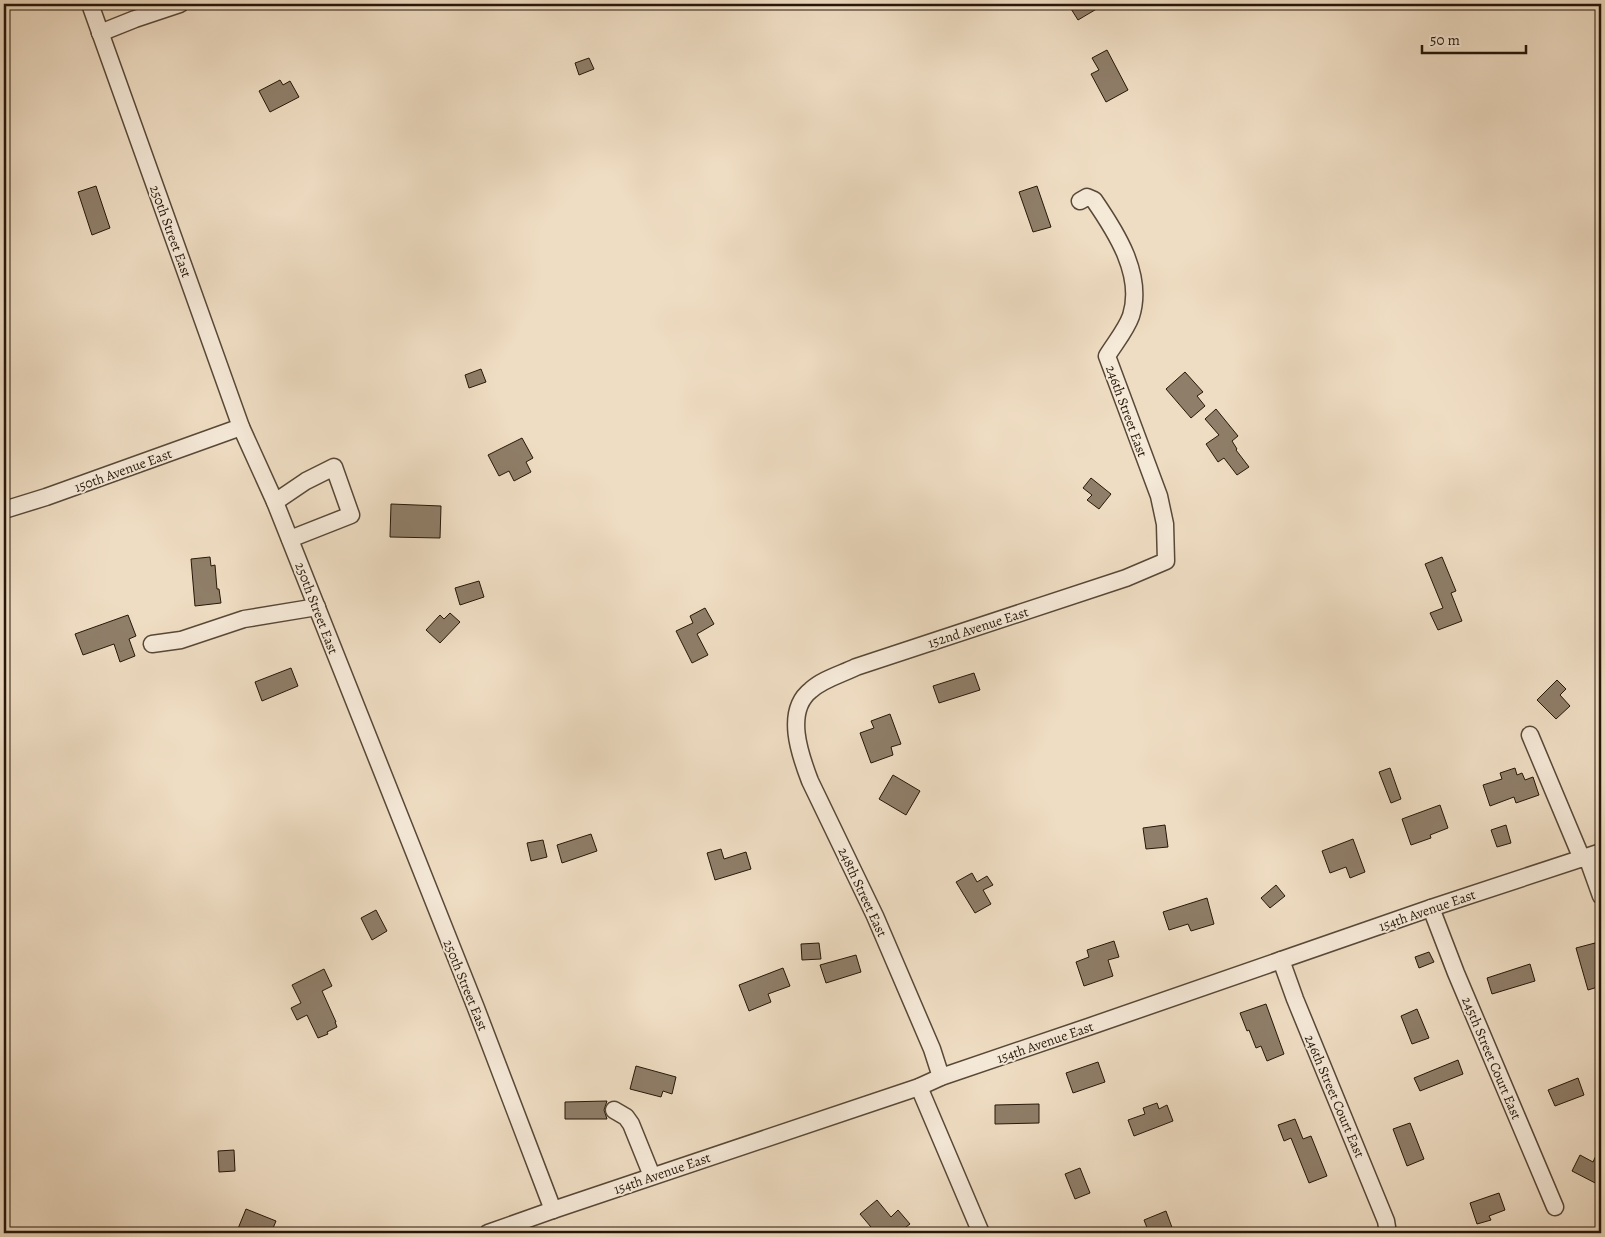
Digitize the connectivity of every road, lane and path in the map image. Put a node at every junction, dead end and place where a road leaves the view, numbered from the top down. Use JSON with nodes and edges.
{"nodes":[{"id":1,"x":90,"y":4,"type":"edge"},
{"id":2,"x":180,"y":4,"type":"edge"},
{"id":3,"x":100,"y":32,"type":"junction"},
{"id":4,"x":1080,"y":201,"type":"dead end"},
{"id":5,"x":241,"y":427,"type":"junction"},
{"id":6,"x":275,"y":502,"type":"junction"},
{"id":7,"x":4,"y":510,"type":"edge"},
{"id":8,"x":290,"y":539,"type":"junction"},
{"id":9,"x":1166,"y":561,"type":"joint"},
{"id":10,"x":317,"y":608,"type":"junction"},
{"id":11,"x":152,"y":644,"type":"dead end"},
{"id":12,"x":799,"y":705,"type":"joint"},
{"id":13,"x":1530,"y":735,"type":"dead end"},
{"id":14,"x":1590,"y":856,"type":"edge"},
{"id":15,"x":1601,"y":896,"type":"edge"},
{"id":16,"x":1431,"y":908,"type":"junction"},
{"id":17,"x":1281,"y":960,"type":"junction"},
{"id":18,"x":941,"y":1077,"type":"junction"},
{"id":19,"x":919,"y":1087,"type":"junction"},
{"id":20,"x":614,"y":1110,"type":"dead end"},
{"id":21,"x":652,"y":1176,"type":"junction"},
{"id":22,"x":1555,"y":1207,"type":"dead end"},
{"id":23,"x":554,"y":1210,"type":"junction"},
{"id":24,"x":488,"y":1233,"type":"edge"},
{"id":25,"x":981,"y":1233,"type":"edge"},
{"id":26,"x":1388,"y":1233,"type":"edge"}],
"edges":[{"from":1,"to":3,"type":"street","name":"250th Street East"},
{"from":2,"to":3,"type":"street"},
{"from":3,"to":5,"type":"street","name":"250th Street East"},
{"from":4,"to":9,"type":"street","name":"246th Street East"},
{"from":5,"to":6,"type":"street","name":"250th Street East"},
{"from":5,"to":7,"type":"street","name":"150th Avenue East"},
{"from":6,"to":8,"type":"street","name":"250th Street East"},
{"from":6,"to":8,"type":"street"},
{"from":8,"to":10,"type":"street","name":"250th Street East"},
{"from":9,"to":12,"type":"street","name":"152nd Avenue East"},
{"from":10,"to":11,"type":"street"},
{"from":10,"to":23,"type":"street","name":"250th Street East"},
{"from":12,"to":18,"type":"street","name":"248th Street East"},
{"from":13,"to":14,"type":"street"},
{"from":14,"to":15,"type":"street"},
{"from":14,"to":16,"type":"street","name":"154th Avenue East"},
{"from":16,"to":17,"type":"street","name":"154th Avenue East"},
{"from":16,"to":22,"type":"street","name":"245th Street Court East"},
{"from":17,"to":18,"type":"street","name":"154th Avenue East"},
{"from":17,"to":26,"type":"street","name":"246th Street Court East"},
{"from":18,"to":19,"type":"street","name":"154th Avenue East"},
{"from":19,"to":21,"type":"street","name":"154th Avenue East"},
{"from":19,"to":25,"type":"street"},
{"from":20,"to":21,"type":"street"},
{"from":21,"to":23,"type":"street","name":"154th Avenue East"},
{"from":23,"to":24,"type":"street","name":"154th Avenue East"}]}
